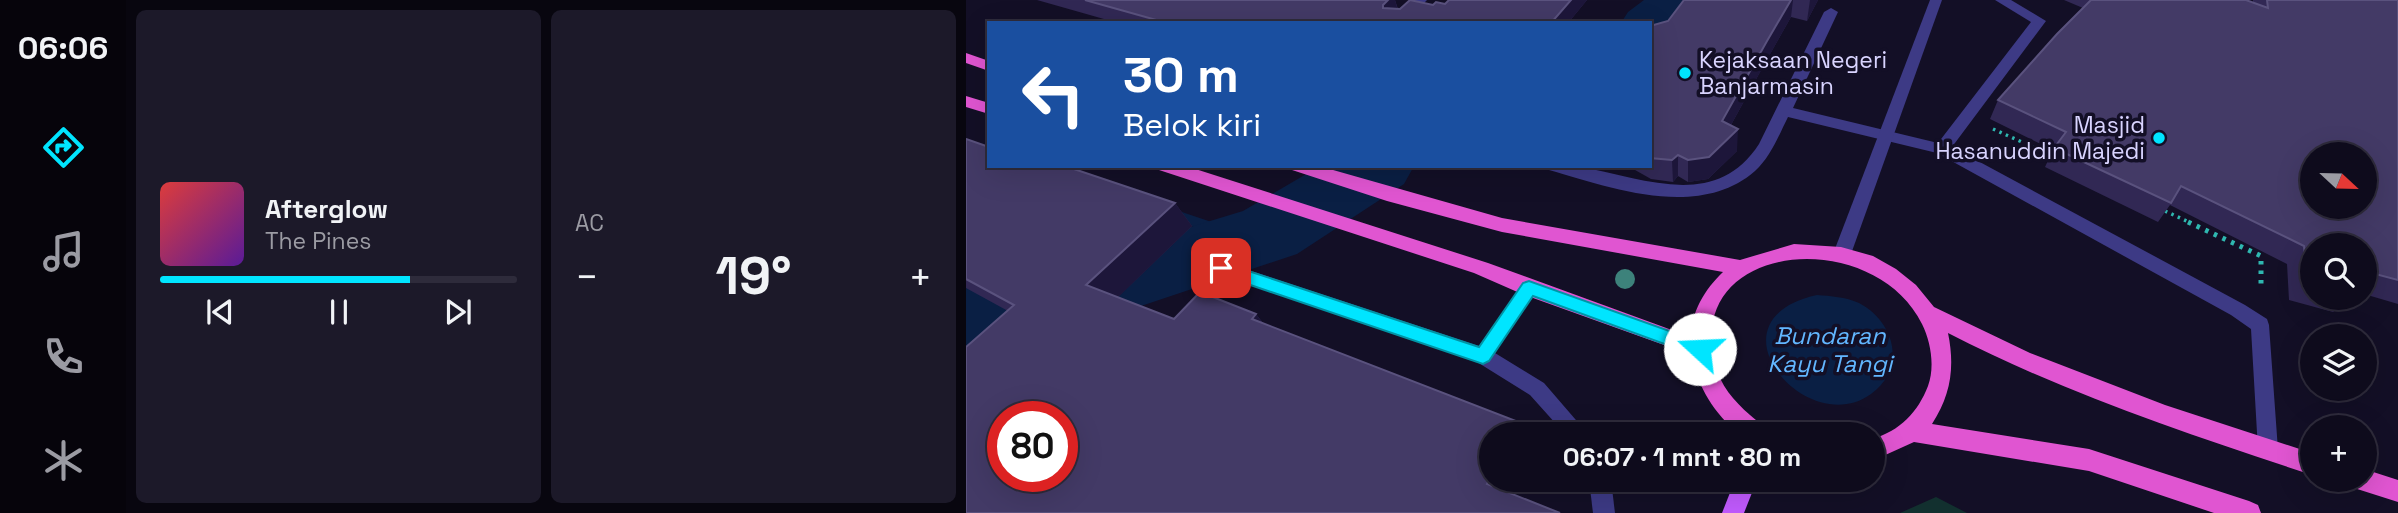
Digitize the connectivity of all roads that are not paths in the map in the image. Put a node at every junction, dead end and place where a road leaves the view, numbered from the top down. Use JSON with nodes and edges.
{"nodes":[{"id":1,"x":1421,"y":0,"type":"edge"},
{"id":2,"x":1936,"y":0,"type":"edge"},
{"id":3,"x":2001,"y":0,"type":"edge"},
{"id":4,"x":1831,"y":12,"type":"dead end"},
{"id":5,"x":1399,"y":21,"type":"edge"},
{"id":6,"x":966,"y":58,"type":"edge"},
{"id":7,"x":987,"y":65,"type":"edge"},
{"id":8,"x":966,"y":101,"type":"edge"},
{"id":9,"x":987,"y":108,"type":"edge"},
{"id":10,"x":1784,"y":111,"type":"junction"},
{"id":11,"x":1886,"y":135,"type":"junction"},
{"id":12,"x":1942,"y":149,"type":"junction"},
{"id":13,"x":1170,"y":168,"type":"edge"},
{"id":14,"x":1304,"y":168,"type":"edge"},
{"id":15,"x":1564,"y":168,"type":"edge"},
{"id":16,"x":1273,"y":201,"type":"joint"},
{"id":17,"x":1842,"y":254,"type":"junction"},
{"id":18,"x":1221,"y":268,"type":"dead end"},
{"id":19,"x":1742,"y":268,"type":"junction"},
{"id":20,"x":1529,"y":288,"type":"junction"},
{"id":21,"x":1929,"y":314,"type":"junction"},
{"id":22,"x":1700,"y":349,"type":"junction"},
{"id":23,"x":1483,"y":356,"type":"junction"},
{"id":24,"x":1567,"y":422,"type":"edge"},
{"id":25,"x":1742,"y":422,"type":"edge"},
{"id":26,"x":1912,"y":431,"type":"junction"},
{"id":27,"x":1885,"y":447,"type":"edge"},
{"id":28,"x":2268,"y":450,"type":"junction"},
{"id":29,"x":2300,"y":460,"type":"edge"},
{"id":30,"x":2377,"y":485,"type":"edge"},
{"id":31,"x":2398,"y":491,"type":"edge"},
{"id":32,"x":1601,"y":492,"type":"edge"},
{"id":33,"x":1741,"y":492,"type":"edge"},
{"id":34,"x":1604,"y":513,"type":"edge"},
{"id":35,"x":1733,"y":513,"type":"edge"},
{"id":36,"x":2249,"y":513,"type":"edge"}],
"edges":[{"from":1,"to":5,"type":"street"},
{"from":2,"to":11,"type":"street"},
{"from":3,"to":12,"type":"street"},
{"from":4,"to":10,"type":"street"},
{"from":6,"to":7,"type":"highway"},
{"from":8,"to":9,"type":"highway"},
{"from":10,"to":11,"type":"street"},
{"from":10,"to":15,"type":"street"},
{"from":11,"to":12,"type":"street"},
{"from":11,"to":17,"type":"street"},
{"from":12,"to":28,"type":"street"},
{"from":13,"to":16,"type":"highway"},
{"from":14,"to":19,"type":"highway"},
{"from":16,"to":20,"type":"highway"},
{"from":17,"to":19,"type":"highway"},
{"from":17,"to":21,"type":"highway"},
{"from":18,"to":23,"type":"street"},
{"from":19,"to":22,"type":"highway"},
{"from":20,"to":22,"type":"highway"},
{"from":20,"to":23,"type":"street"},
{"from":21,"to":26,"type":"highway"},
{"from":21,"to":28,"type":"highway"},
{"from":22,"to":25,"type":"highway"},
{"from":23,"to":24,"type":"street"},
{"from":26,"to":27,"type":"highway"},
{"from":26,"to":36,"type":"highway"},
{"from":28,"to":29,"type":"highway"},
{"from":30,"to":31,"type":"highway"},
{"from":32,"to":34,"type":"street"},
{"from":33,"to":35,"type":"main road"}]}
